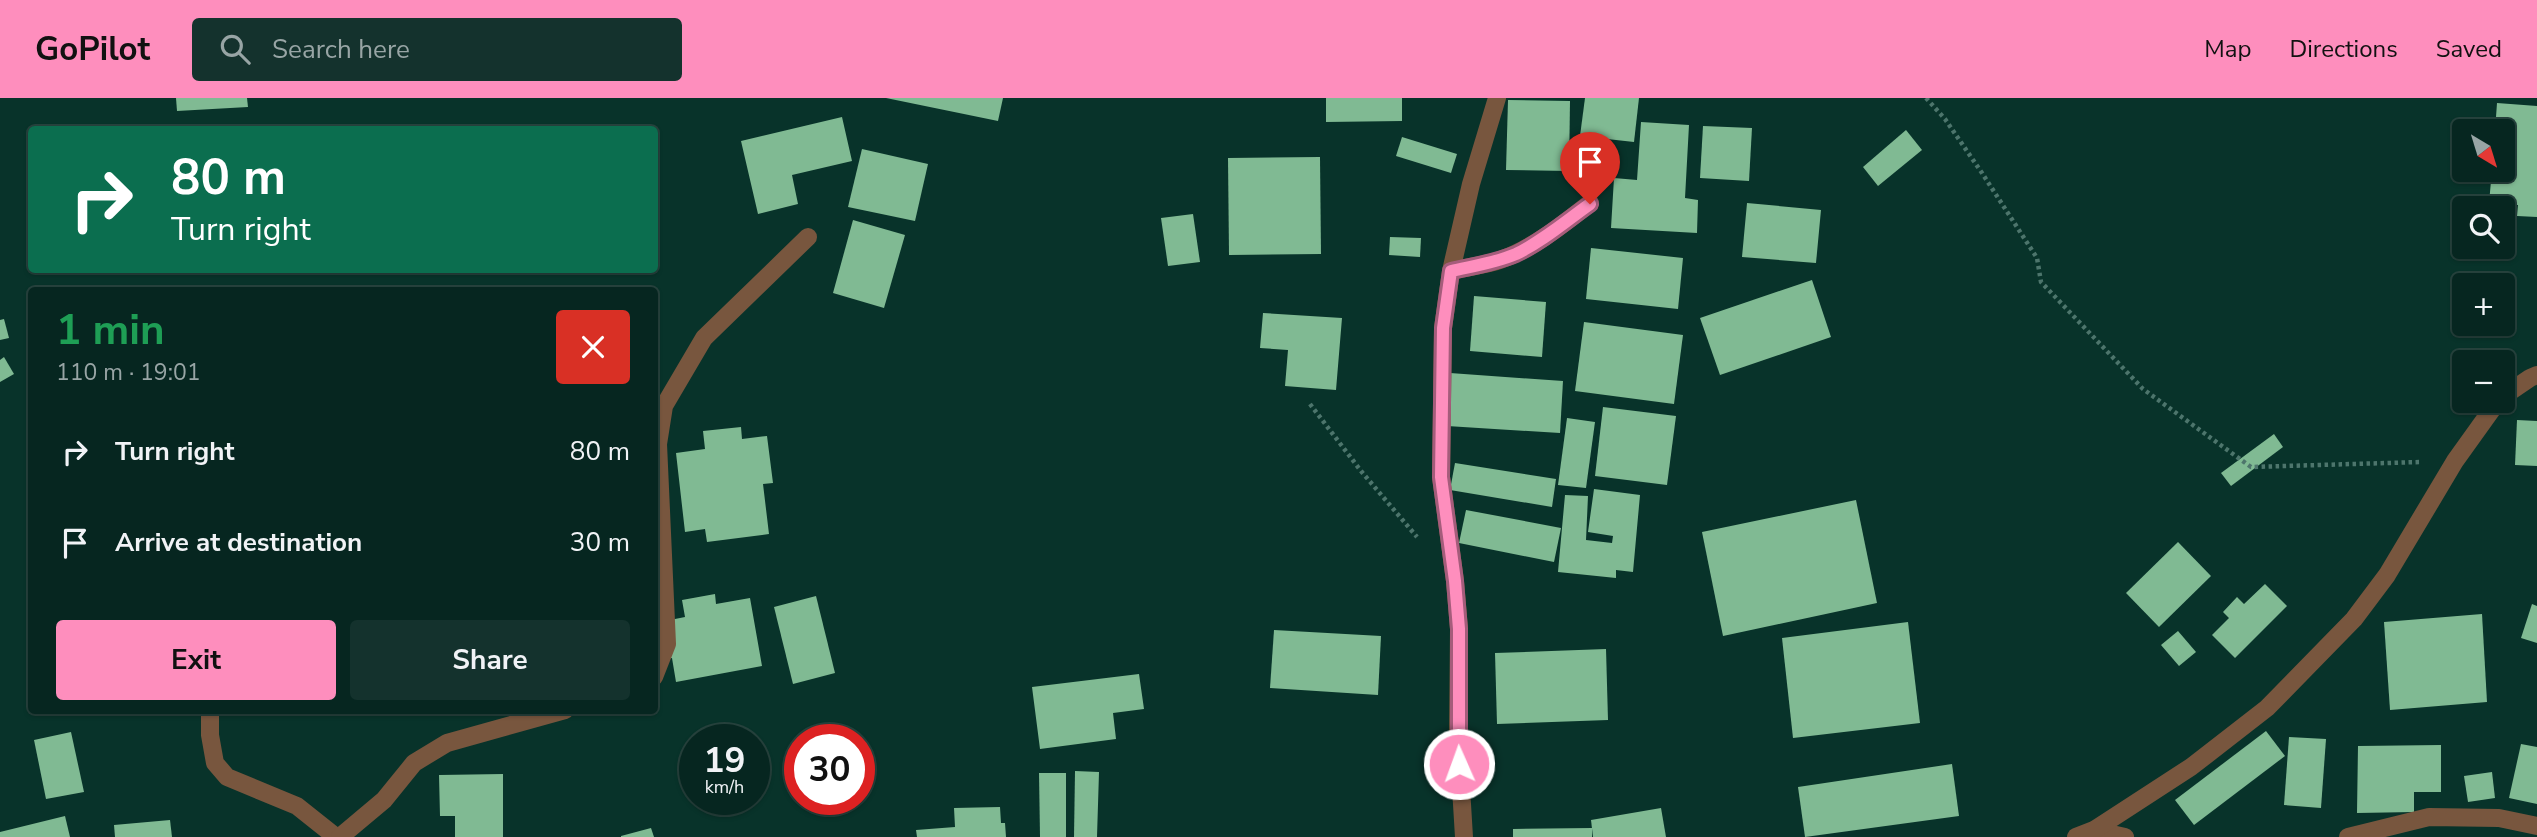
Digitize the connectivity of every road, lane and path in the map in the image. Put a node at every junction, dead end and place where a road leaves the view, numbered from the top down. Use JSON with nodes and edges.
{"nodes":[{"id":1,"x":1497,"y":98,"type":"edge"},
{"id":2,"x":1926,"y":98,"type":"edge"},
{"id":3,"x":1590,"y":204,"type":"dead end"},
{"id":4,"x":808,"y":237,"type":"dead end"},
{"id":5,"x":1451,"y":271,"type":"junction"},
{"id":6,"x":2537,"y":375,"type":"edge"},
{"id":7,"x":676,"y":385,"type":"junction"},
{"id":8,"x":2515,"y":388,"type":"edge"},
{"id":9,"x":658,"y":389,"type":"edge"},
{"id":10,"x":1310,"y":404,"type":"dead end"},
{"id":11,"x":2489,"y":413,"type":"edge"},
{"id":12,"x":658,"y":444,"type":"edge"},
{"id":13,"x":658,"y":444,"type":"edge"},
{"id":14,"x":2455,"y":461,"type":"junction"},
{"id":15,"x":1420,"y":541,"type":"dead end"},
{"id":16,"x":658,"y":667,"type":"edge"},
{"id":17,"x":210,"y":714,"type":"edge"},
{"id":18,"x":551,"y":714,"type":"edge"},
{"id":19,"x":2537,"y":826,"type":"edge"},
{"id":20,"x":2094,"y":830,"type":"junction"},
{"id":21,"x":338,"y":837,"type":"edge"},
{"id":22,"x":1464,"y":837,"type":"edge"},
{"id":23,"x":2076,"y":837,"type":"edge"},
{"id":24,"x":2125,"y":837,"type":"edge"},
{"id":25,"x":2348,"y":837,"type":"edge"}],
"edges":[{"from":1,"to":5,"type":"street"},
{"from":2,"to":14,"type":"path"},
{"from":3,"to":5,"type":"street"},
{"from":4,"to":7,"type":"street"},
{"from":5,"to":22,"type":"street"},
{"from":6,"to":8,"type":"street"},
{"from":7,"to":9,"type":"street"},
{"from":7,"to":13,"type":"street"},
{"from":10,"to":15,"type":"path"},
{"from":11,"to":14,"type":"street"},
{"from":12,"to":16,"type":"street"},
{"from":14,"to":20,"type":"street"},
{"from":17,"to":21,"type":"street"},
{"from":18,"to":21,"type":"street"},
{"from":19,"to":25,"type":"street"},
{"from":20,"to":23,"type":"street"},
{"from":20,"to":24,"type":"street"}]}
